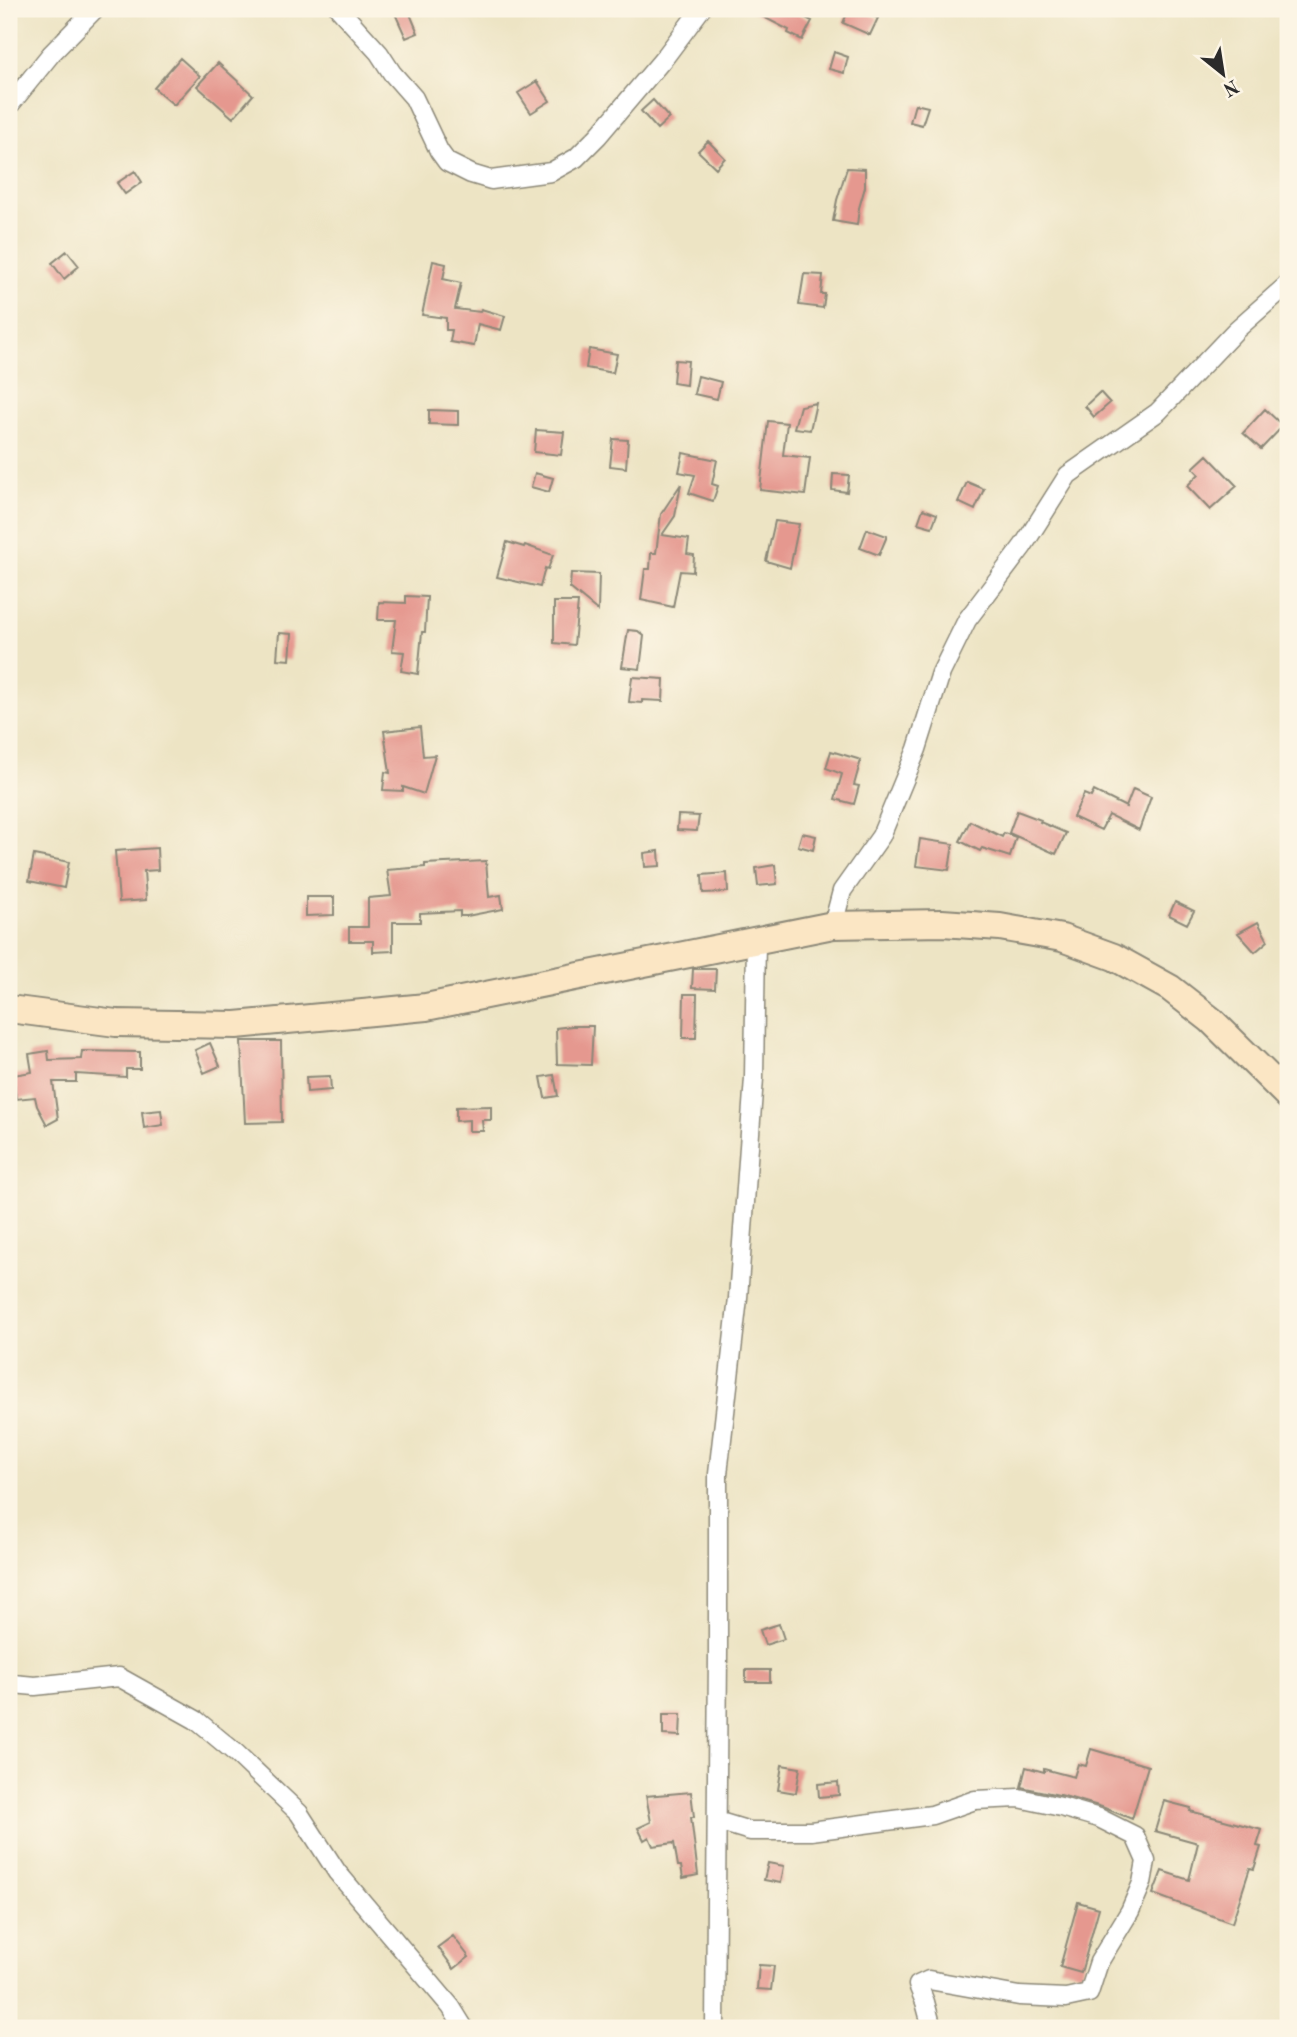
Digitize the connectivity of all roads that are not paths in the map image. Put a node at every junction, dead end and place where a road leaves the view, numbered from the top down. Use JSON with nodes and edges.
{"nodes":[{"id":1,"x":95,"y":9,"type":"edge"},
{"id":2,"x":339,"y":9,"type":"edge"},
{"id":3,"x":701,"y":9,"type":"edge"},
{"id":4,"x":9,"y":106,"type":"edge"},
{"id":5,"x":1288,"y":284,"type":"edge"},
{"id":6,"x":833,"y":925,"type":"junction"},
{"id":7,"x":756,"y":940,"type":"junction"},
{"id":8,"x":9,"y":1009,"type":"edge"},
{"id":9,"x":1288,"y":1096,"type":"edge"},
{"id":10,"x":9,"y":1681,"type":"edge"},
{"id":11,"x":717,"y":1821,"type":"junction"},
{"id":12,"x":464,"y":2028,"type":"edge"},
{"id":13,"x":715,"y":2028,"type":"edge"},
{"id":14,"x":932,"y":2028,"type":"edge"}],
"edges":[{"from":1,"to":4,"type":"street"},
{"from":2,"to":3,"type":"street"},
{"from":5,"to":6,"type":"street"},
{"from":6,"to":7,"type":"main road"},
{"from":6,"to":9,"type":"main road"},
{"from":7,"to":8,"type":"main road"},
{"from":7,"to":11,"type":"street"},
{"from":10,"to":12,"type":"street"},
{"from":11,"to":13,"type":"street"},
{"from":11,"to":14,"type":"street"}]}
